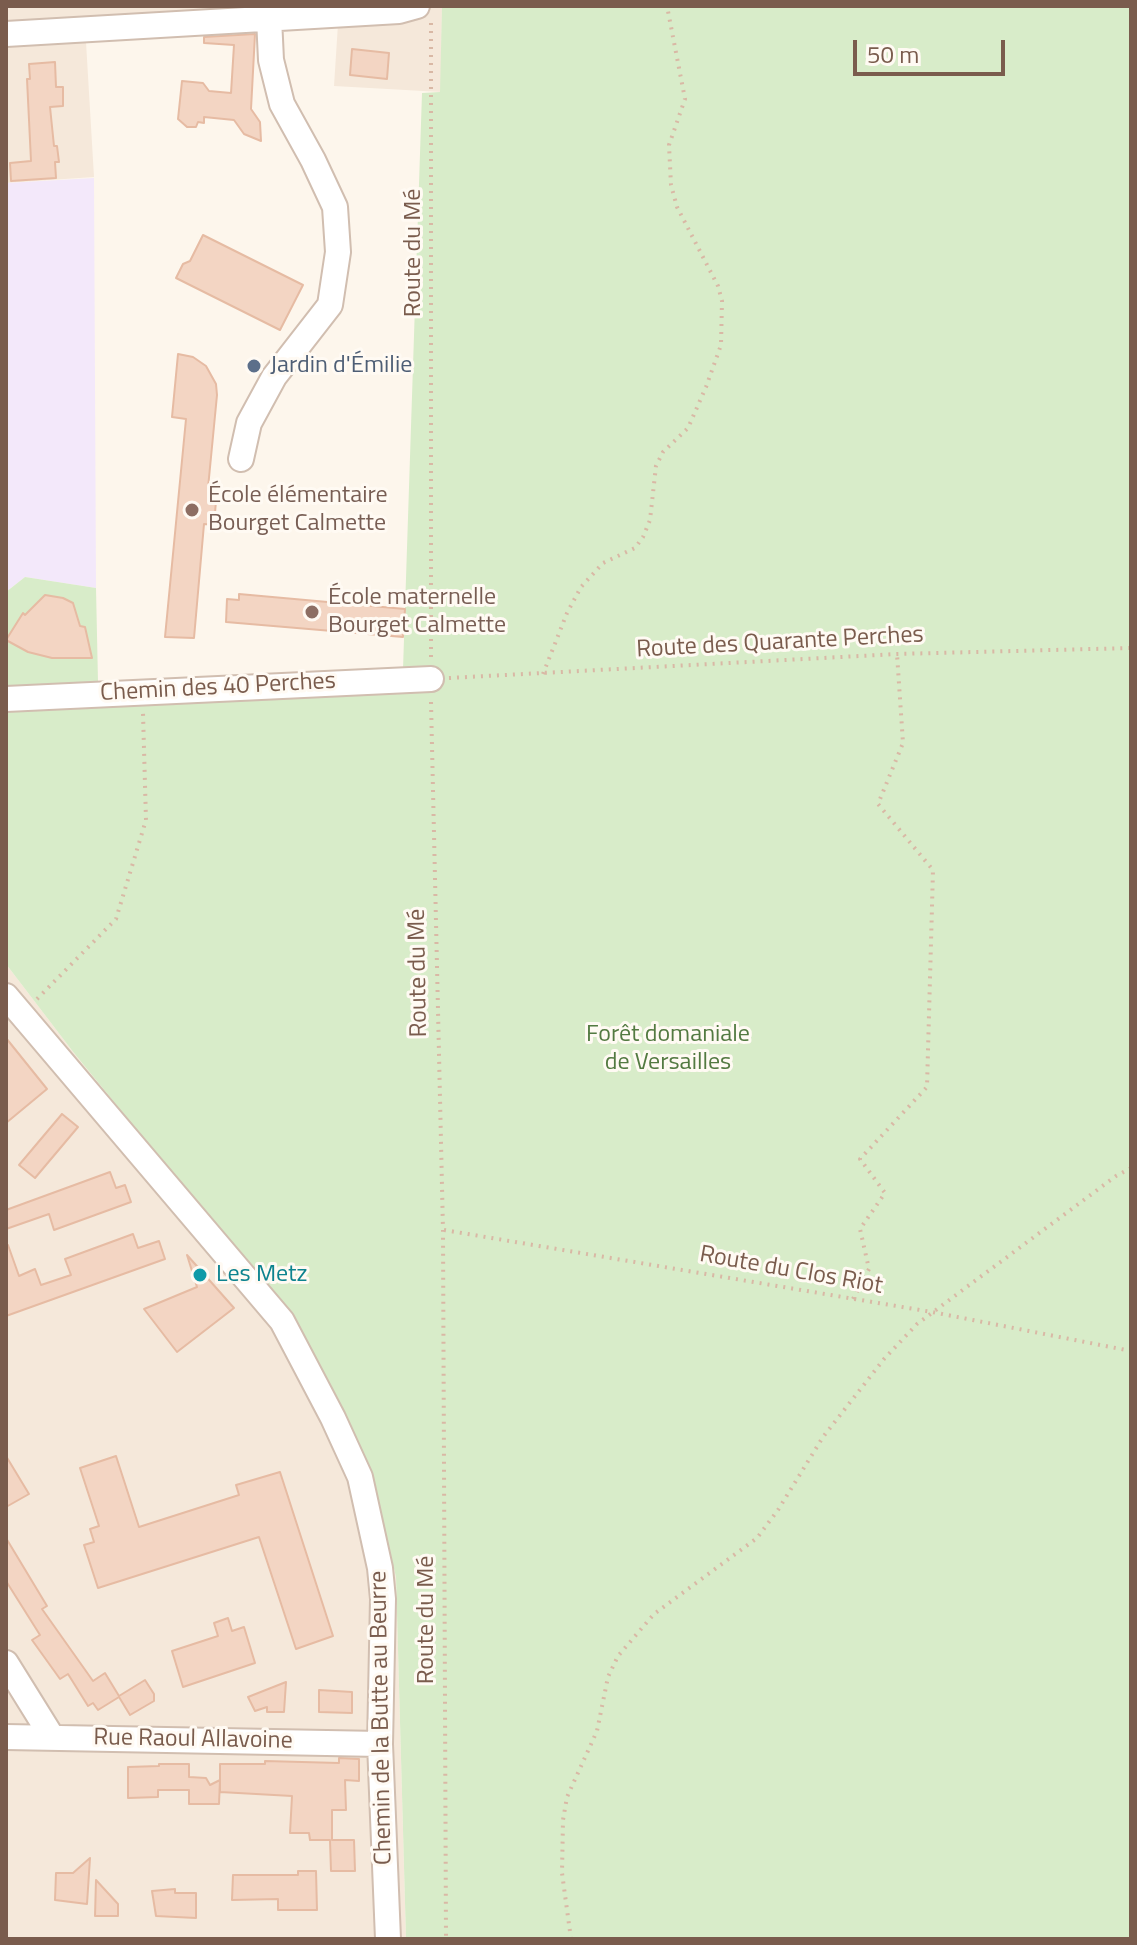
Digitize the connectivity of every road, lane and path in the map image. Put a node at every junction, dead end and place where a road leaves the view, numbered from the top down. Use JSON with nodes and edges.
{"nodes":[{"id":1,"x":667,"y":6,"type":"edge"},
{"id":2,"x":424,"y":14,"type":"edge"},
{"id":3,"x":269,"y":18,"type":"junction"},
{"id":4,"x":6,"y":34,"type":"edge"},
{"id":5,"x":241,"y":459,"type":"dead end"},
{"id":6,"x":1131,"y":648,"type":"edge"},
{"id":7,"x":897,"y":654,"type":"junction"},
{"id":8,"x":543,"y":674,"type":"junction"},
{"id":9,"x":431,"y":679,"type":"junction"},
{"id":10,"x":143,"y":692,"type":"junction"},
{"id":11,"x":6,"y":699,"type":"edge"},
{"id":12,"x":11,"y":1012,"type":"edge"},
{"id":13,"x":1131,"y":1168,"type":"edge"},
{"id":14,"x":443,"y":1230,"type":"junction"},
{"id":15,"x":853,"y":1299,"type":"junction"},
{"id":16,"x":932,"y":1312,"type":"junction"},
{"id":17,"x":1131,"y":1351,"type":"edge"},
{"id":18,"x":6,"y":1663,"type":"edge"},
{"id":19,"x":6,"y":1737,"type":"edge"},
{"id":20,"x":52,"y":1737,"type":"junction"},
{"id":21,"x":380,"y":1744,"type":"junction"},
{"id":22,"x":388,"y":1939,"type":"edge"},
{"id":23,"x":446,"y":1939,"type":"edge"},
{"id":24,"x":571,"y":1939,"type":"edge"}],
"edges":[{"from":1,"to":8,"type":"path"},
{"from":2,"to":3,"type":"street"},
{"from":2,"to":9,"type":"path","name":"Route du Mé"},
{"from":3,"to":4,"type":"street"},
{"from":3,"to":5,"type":"street"},
{"from":6,"to":7,"type":"path","name":"Route des Quarante Perches"},
{"from":7,"to":8,"type":"path","name":"Route des Quarante Perches"},
{"from":7,"to":15,"type":"path"},
{"from":8,"to":9,"type":"path","name":"Route des Quarante Perches"},
{"from":9,"to":10,"type":"street","name":"Chemin des 40 Perches"},
{"from":9,"to":14,"type":"path","name":"Route du Mé"},
{"from":10,"to":11,"type":"street","name":"Chemin des 40 Perches"},
{"from":10,"to":12,"type":"path"},
{"from":12,"to":21,"type":"street","name":"Chemin de la Butte au Beurre"},
{"from":13,"to":16,"type":"path"},
{"from":14,"to":15,"type":"path","name":"Route du Clos Riot"},
{"from":14,"to":23,"type":"path","name":"Route du Mé"},
{"from":15,"to":16,"type":"path","name":"Route du Clos Riot"},
{"from":16,"to":17,"type":"path","name":"Route du Clos Riot"},
{"from":16,"to":24,"type":"path"},
{"from":18,"to":20,"type":"street"},
{"from":19,"to":20,"type":"street","name":"Rue Raoul Allavoine"},
{"from":20,"to":21,"type":"street","name":"Rue Raoul Allavoine"},
{"from":21,"to":22,"type":"street","name":"Chemin de la Butte au Beurre"}]}
